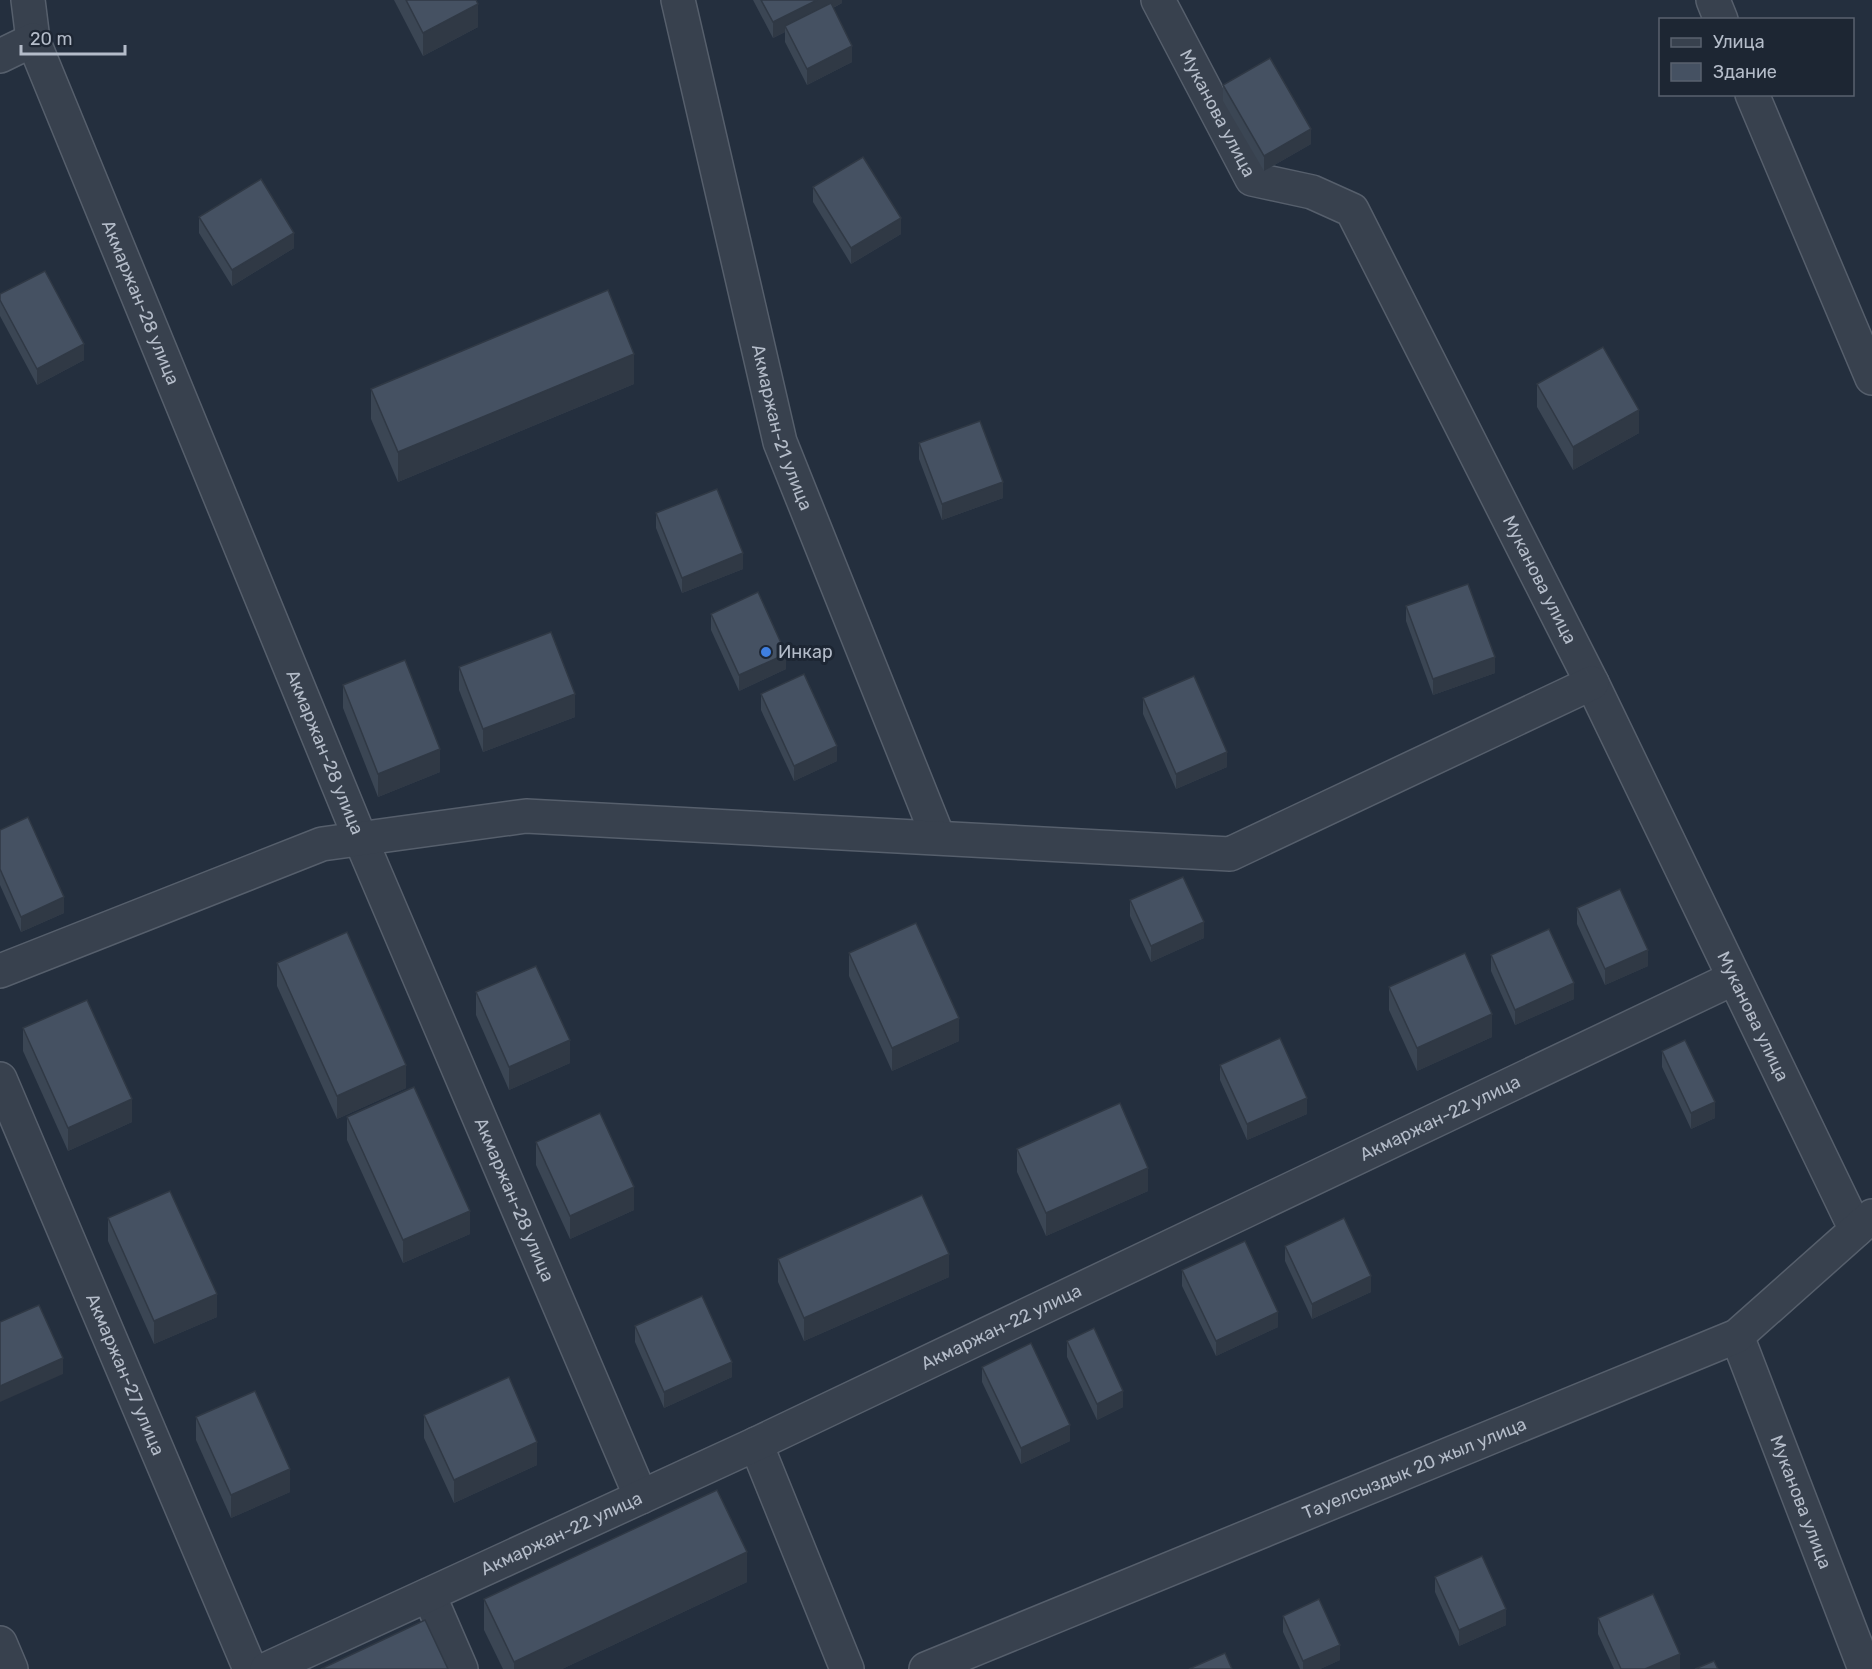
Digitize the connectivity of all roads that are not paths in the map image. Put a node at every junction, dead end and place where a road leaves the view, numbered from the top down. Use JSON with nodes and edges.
{"nodes":[{"id":1,"x":28,"y":0,"type":"edge"},
{"id":2,"x":678,"y":0,"type":"edge"},
{"id":3,"x":1158,"y":0,"type":"edge"},
{"id":4,"x":1713,"y":0,"type":"edge"},
{"id":5,"x":1720,"y":18,"type":"edge"},
{"id":6,"x":33,"y":40,"type":"junction"},
{"id":7,"x":0,"y":57,"type":"edge"},
{"id":8,"x":1753,"y":96,"type":"edge"},
{"id":9,"x":1872,"y":378,"type":"edge"},
{"id":10,"x":1592,"y":683,"type":"junction"},
{"id":11,"x":938,"y":837,"type":"junction"},
{"id":12,"x":360,"y":838,"type":"junction"},
{"id":13,"x":0,"y":971,"type":"edge"},
{"id":14,"x":1734,"y":978,"type":"junction"},
{"id":15,"x":0,"y":1079,"type":"edge"},
{"id":16,"x":1864,"y":1223,"type":"edge"},
{"id":17,"x":1737,"y":1336,"type":"junction"},
{"id":18,"x":756,"y":1444,"type":"junction"},
{"id":19,"x":641,"y":1497,"type":"junction"},
{"id":20,"x":429,"y":1595,"type":"junction"},
{"id":21,"x":0,"y":1643,"type":"edge"},
{"id":22,"x":11,"y":1669,"type":"edge"},
{"id":23,"x":250,"y":1669,"type":"edge"},
{"id":24,"x":267,"y":1669,"type":"edge"},
{"id":25,"x":461,"y":1669,"type":"edge"},
{"id":26,"x":847,"y":1669,"type":"edge"},
{"id":27,"x":926,"y":1669,"type":"edge"},
{"id":28,"x":1865,"y":1669,"type":"edge"}],
"edges":[{"from":1,"to":6,"type":"street","name":"Акмаржан-28 улица"},
{"from":2,"to":11,"type":"street","name":"Акмаржан-21 улица"},
{"from":3,"to":10,"type":"street","name":"Муканова улица"},
{"from":4,"to":5,"type":"street"},
{"from":6,"to":7,"type":"street"},
{"from":6,"to":12,"type":"street","name":"Акмаржан-28 улица"},
{"from":8,"to":9,"type":"street"},
{"from":10,"to":11,"type":"street"},
{"from":10,"to":14,"type":"street","name":"Муканова улица"},
{"from":11,"to":12,"type":"street"},
{"from":12,"to":13,"type":"street"},
{"from":12,"to":19,"type":"street","name":"Акмаржан-28 улица"},
{"from":14,"to":16,"type":"street","name":"Муканова улица"},
{"from":14,"to":18,"type":"street","name":"Акмаржан-22 улица"},
{"from":15,"to":23,"type":"street","name":"Акмаржан-27 улица"},
{"from":16,"to":17,"type":"street","name":"Тауелсыздык 20 жыл улица"},
{"from":17,"to":27,"type":"street","name":"Тауелсыздык 20 жыл улица"},
{"from":17,"to":28,"type":"street","name":"Муканова улица"},
{"from":18,"to":19,"type":"street","name":"Акмаржан-22 улица"},
{"from":18,"to":26,"type":"street"},
{"from":19,"to":20,"type":"street","name":"Акмаржан-22 улица"},
{"from":20,"to":24,"type":"street","name":"Акмаржан-22 улица"},
{"from":20,"to":25,"type":"street"},
{"from":21,"to":22,"type":"street"}]}
